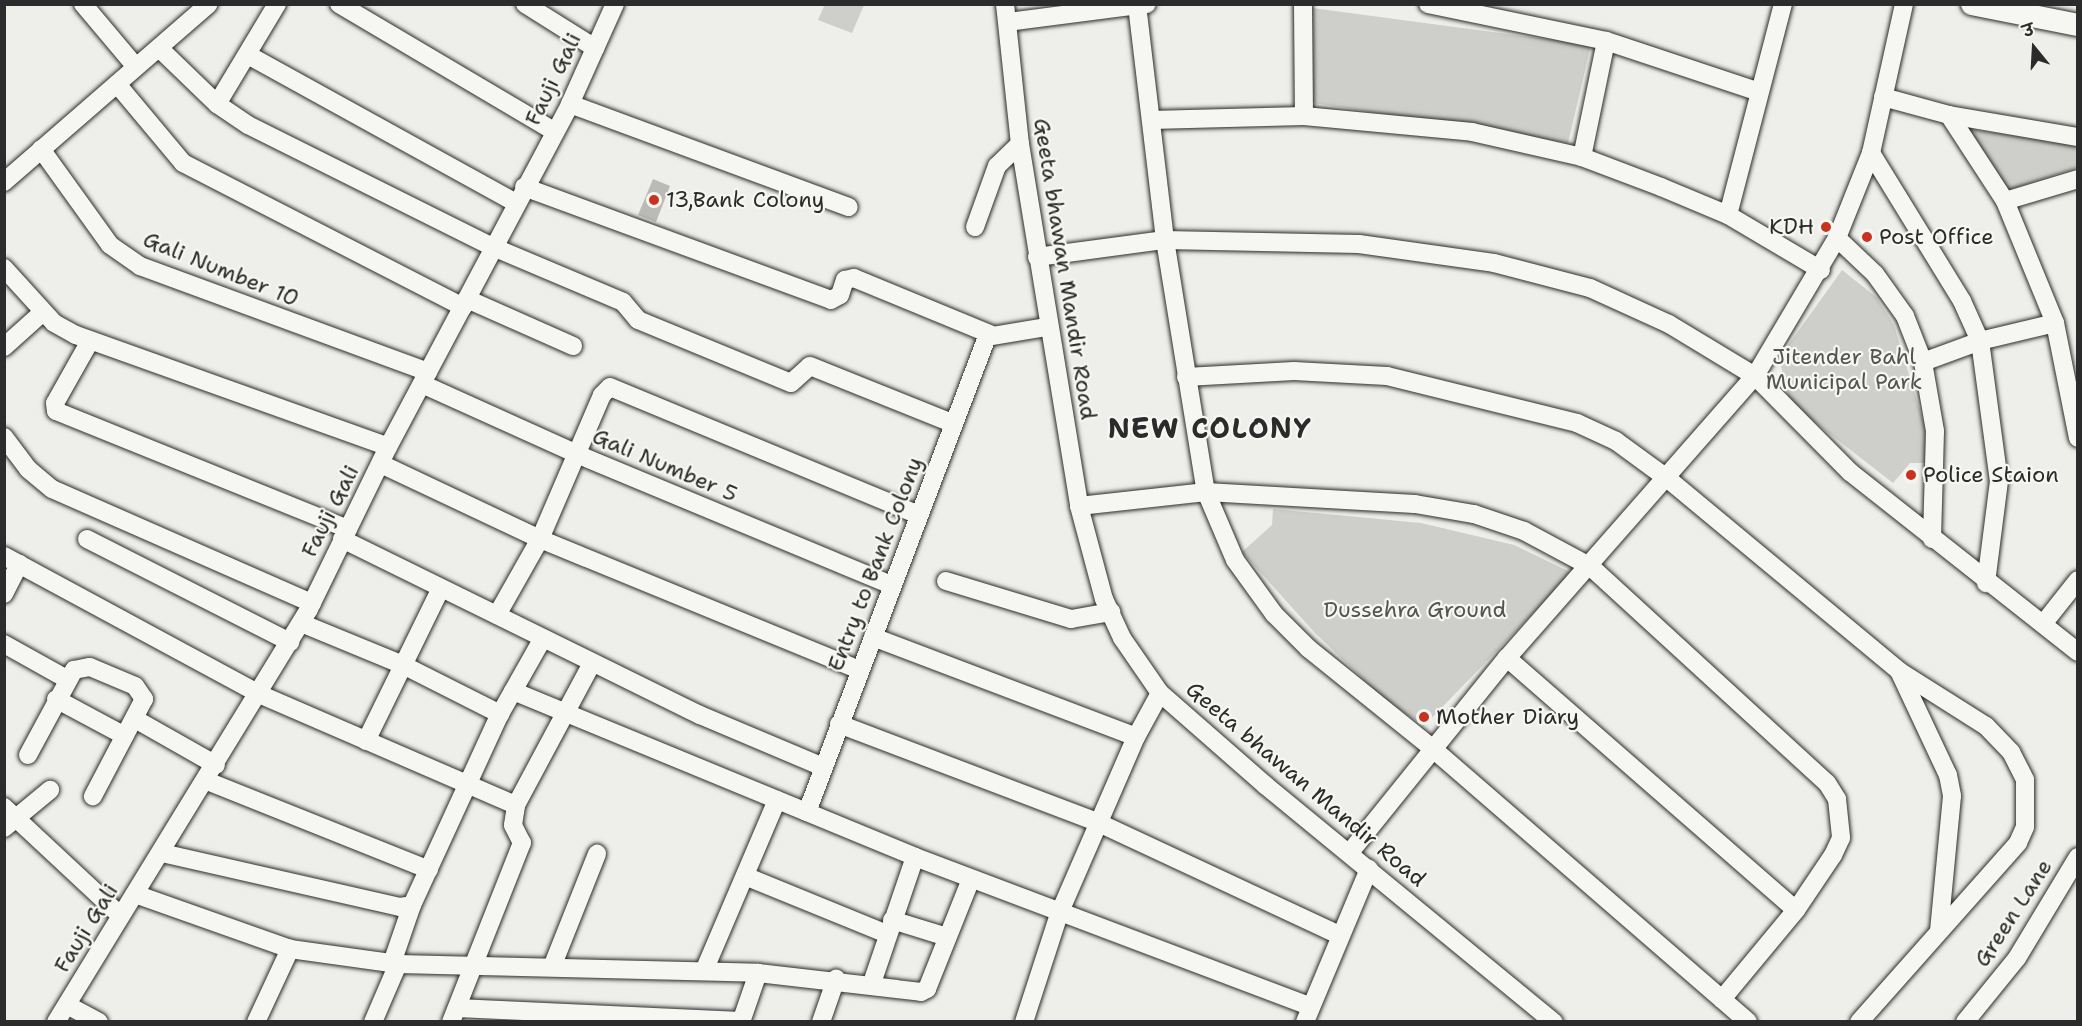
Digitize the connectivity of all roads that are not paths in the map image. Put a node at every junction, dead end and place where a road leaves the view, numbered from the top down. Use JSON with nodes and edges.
{"nodes":[{"id":1,"x":83,"y":4,"type":"edge"},
{"id":2,"x":209,"y":4,"type":"edge"},
{"id":3,"x":277,"y":4,"type":"edge"},
{"id":4,"x":339,"y":4,"type":"edge"},
{"id":5,"x":525,"y":4,"type":"edge"},
{"id":6,"x":615,"y":4,"type":"edge"},
{"id":7,"x":1147,"y":4,"type":"edge"},
{"id":8,"x":1303,"y":4,"type":"edge"},
{"id":9,"x":1428,"y":4,"type":"edge"},
{"id":10,"x":1783,"y":4,"type":"edge"},
{"id":11,"x":1904,"y":4,"type":"edge"},
{"id":12,"x":1972,"y":4,"type":"edge"},
{"id":13,"x":1137,"y":5,"type":"edge"},
{"id":14,"x":1007,"y":13,"type":"edge"},
{"id":15,"x":2078,"y":25,"type":"edge"},
{"id":16,"x":1606,"y":41,"type":"junction"},
{"id":17,"x":159,"y":48,"type":"junction"},
{"id":18,"x":596,"y":48,"type":"junction"},
{"id":19,"x":248,"y":55,"type":"junction"},
{"id":20,"x":136,"y":67,"type":"junction"},
{"id":21,"x":117,"y":84,"type":"junction"},
{"id":22,"x":1759,"y":92,"type":"junction"},
{"id":23,"x":1883,"y":97,"type":"junction"},
{"id":24,"x":217,"y":104,"type":"junction"},
{"id":25,"x":570,"y":105,"type":"junction"},
{"id":26,"x":1949,"y":115,"type":"junction"},
{"id":27,"x":1304,"y":116,"type":"junction"},
{"id":28,"x":1151,"y":120,"type":"junction"},
{"id":29,"x":554,"y":131,"type":"junction"},
{"id":30,"x":2078,"y":137,"type":"edge"},
{"id":31,"x":1020,"y":144,"type":"junction"},
{"id":32,"x":41,"y":149,"type":"junction"},
{"id":33,"x":1871,"y":153,"type":"junction"},
{"id":34,"x":1582,"y":158,"type":"junction"},
{"id":35,"x":2078,"y":179,"type":"edge"},
{"id":36,"x":4,"y":182,"type":"edge"},
{"id":37,"x":520,"y":195,"type":"junction"},
{"id":38,"x":2005,"y":201,"type":"junction"},
{"id":39,"x":849,"y":207,"type":"dead end"},
{"id":40,"x":1728,"y":216,"type":"junction"},
{"id":41,"x":975,"y":227,"type":"dead end"},
{"id":42,"x":1837,"y":238,"type":"junction"},
{"id":43,"x":1165,"y":240,"type":"junction"},
{"id":44,"x":494,"y":247,"type":"junction"},
{"id":45,"x":1037,"y":256,"type":"junction"},
{"id":46,"x":4,"y":268,"type":"edge"},
{"id":47,"x":1821,"y":270,"type":"junction"},
{"id":48,"x":465,"y":303,"type":"junction"},
{"id":49,"x":43,"y":312,"type":"junction"},
{"id":50,"x":2055,"y":323,"type":"junction"},
{"id":51,"x":1047,"y":327,"type":"junction"},
{"id":52,"x":990,"y":334,"type":"junction"},
{"id":53,"x":90,"y":341,"type":"junction"},
{"id":54,"x":1980,"y":341,"type":"junction"},
{"id":55,"x":573,"y":346,"type":"dead end"},
{"id":56,"x":4,"y":347,"type":"edge"},
{"id":57,"x":1923,"y":362,"type":"junction"},
{"id":58,"x":1755,"y":376,"type":"junction"},
{"id":59,"x":1186,"y":377,"type":"junction"},
{"id":60,"x":425,"y":378,"type":"junction"},
{"id":61,"x":954,"y":424,"type":"junction"},
{"id":62,"x":4,"y":437,"type":"edge"},
{"id":63,"x":2078,"y":438,"type":"edge"},
{"id":64,"x":388,"y":447,"type":"junction"},
{"id":65,"x":579,"y":455,"type":"junction"},
{"id":66,"x":381,"y":464,"type":"junction"},
{"id":67,"x":1668,"y":479,"type":"junction"},
{"id":68,"x":1206,"y":492,"type":"junction"},
{"id":69,"x":1079,"y":506,"type":"junction"},
{"id":70,"x":919,"y":515,"type":"junction"},
{"id":71,"x":345,"y":534,"type":"junction"},
{"id":72,"x":1932,"y":538,"type":"junction"},
{"id":73,"x":87,"y":539,"type":"dead end"},
{"id":74,"x":540,"y":539,"type":"junction"},
{"id":75,"x":12,"y":560,"type":"edge"},
{"id":76,"x":1591,"y":567,"type":"junction"},
{"id":77,"x":2078,"y":580,"type":"edge"},
{"id":78,"x":946,"y":581,"type":"dead end"},
{"id":79,"x":1986,"y":583,"type":"junction"},
{"id":80,"x":892,"y":585,"type":"junction"},
{"id":81,"x":441,"y":588,"type":"junction"},
{"id":82,"x":4,"y":594,"type":"edge"},
{"id":83,"x":312,"y":603,"type":"junction"},
{"id":84,"x":1111,"y":612,"type":"junction"},
{"id":85,"x":497,"y":615,"type":"junction"},
{"id":86,"x":302,"y":623,"type":"junction"},
{"id":87,"x":2043,"y":624,"type":"junction"},
{"id":88,"x":873,"y":637,"type":"junction"},
{"id":89,"x":543,"y":638,"type":"junction"},
{"id":90,"x":290,"y":642,"type":"junction"},
{"id":91,"x":4,"y":644,"type":"edge"},
{"id":92,"x":2078,"y":652,"type":"edge"},
{"id":93,"x":1507,"y":658,"type":"junction"},
{"id":94,"x":592,"y":663,"type":"junction"},
{"id":95,"x":403,"y":665,"type":"junction"},
{"id":96,"x":860,"y":670,"type":"junction"},
{"id":97,"x":1899,"y":670,"type":"junction"},
{"id":98,"x":67,"y":679,"type":"junction"},
{"id":99,"x":513,"y":691,"type":"junction"},
{"id":100,"x":1160,"y":693,"type":"junction"},
{"id":101,"x":259,"y":694,"type":"junction"},
{"id":102,"x":56,"y":699,"type":"junction"},
{"id":103,"x":567,"y":712,"type":"junction"},
{"id":104,"x":500,"y":714,"type":"junction"},
{"id":105,"x":135,"y":719,"type":"junction"},
{"id":106,"x":839,"y":724,"type":"junction"},
{"id":107,"x":125,"y":736,"type":"junction"},
{"id":108,"x":1136,"y":737,"type":"junction"},
{"id":109,"x":366,"y":741,"type":"junction"},
{"id":110,"x":1432,"y":748,"type":"junction"},
{"id":111,"x":28,"y":755,"type":"dead end"},
{"id":112,"x":823,"y":767,"type":"junction"},
{"id":113,"x":212,"y":773,"type":"junction"},
{"id":114,"x":466,"y":785,"type":"junction"},
{"id":115,"x":50,"y":790,"type":"dead end"},
{"id":116,"x":93,"y":796,"type":"dead end"},
{"id":117,"x":777,"y":800,"type":"junction"},
{"id":118,"x":516,"y":805,"type":"junction"},
{"id":119,"x":807,"y":812,"type":"junction"},
{"id":120,"x":8,"y":818,"type":"edge"},
{"id":121,"x":1099,"y":823,"type":"junction"},
{"id":122,"x":1351,"y":851,"type":"junction"},
{"id":123,"x":162,"y":853,"type":"junction"},
{"id":124,"x":597,"y":854,"type":"dead end"},
{"id":125,"x":915,"y":857,"type":"junction"},
{"id":126,"x":2078,"y":857,"type":"edge"},
{"id":127,"x":1369,"y":869,"type":"junction"},
{"id":128,"x":429,"y":870,"type":"junction"},
{"id":129,"x":745,"y":876,"type":"junction"},
{"id":130,"x":971,"y":879,"type":"junction"},
{"id":131,"x":135,"y":894,"type":"junction"},
{"id":132,"x":412,"y":905,"type":"junction"},
{"id":133,"x":1796,"y":910,"type":"junction"},
{"id":134,"x":1059,"y":914,"type":"junction"},
{"id":135,"x":120,"y":915,"type":"junction"},
{"id":136,"x":890,"y":927,"type":"junction"},
{"id":137,"x":1939,"y":931,"type":"junction"},
{"id":138,"x":1339,"y":935,"type":"junction"},
{"id":139,"x":947,"y":937,"type":"junction"},
{"id":140,"x":290,"y":949,"type":"junction"},
{"id":141,"x":395,"y":964,"type":"junction"},
{"id":142,"x":475,"y":965,"type":"junction"},
{"id":143,"x":552,"y":967,"type":"junction"},
{"id":144,"x":704,"y":971,"type":"junction"},
{"id":145,"x":758,"y":973,"type":"junction"},
{"id":146,"x":836,"y":979,"type":"junction"},
{"id":147,"x":872,"y":983,"type":"junction"},
{"id":148,"x":1722,"y":999,"type":"junction"},
{"id":149,"x":67,"y":1005,"type":"junction"},
{"id":150,"x":1307,"y":1014,"type":"edge"},
{"id":151,"x":454,"y":1015,"type":"edge"},
{"id":152,"x":592,"y":1018,"type":"edge"},
{"id":153,"x":663,"y":1019,"type":"edge"},
{"id":154,"x":741,"y":1021,"type":"edge"},
{"id":155,"x":56,"y":1022,"type":"edge"},
{"id":156,"x":99,"y":1022,"type":"edge"},
{"id":157,"x":255,"y":1022,"type":"edge"},
{"id":158,"x":374,"y":1022,"type":"edge"},
{"id":159,"x":821,"y":1022,"type":"edge"},
{"id":160,"x":1024,"y":1022,"type":"edge"},
{"id":161,"x":1554,"y":1022,"type":"edge"},
{"id":162,"x":1748,"y":1022,"type":"edge"},
{"id":163,"x":1859,"y":1022,"type":"edge"},
{"id":164,"x":1965,"y":1022,"type":"edge"}],
"edges":[{"from":1,"to":20,"type":"street"},
{"from":2,"to":17,"type":"street"},
{"from":3,"to":19,"type":"street"},
{"from":4,"to":29,"type":"street"},
{"from":5,"to":18,"type":"street"},
{"from":6,"to":18,"type":"street","name":"Fauji Gali"},
{"from":7,"to":13,"type":"street"},
{"from":8,"to":27,"type":"street"},
{"from":9,"to":16,"type":"street"},
{"from":10,"to":22,"type":"street"},
{"from":11,"to":23,"type":"street"},
{"from":12,"to":15,"type":"street"},
{"from":13,"to":14,"type":"street"},
{"from":13,"to":28,"type":"street"},
{"from":14,"to":31,"type":"street","name":"Geeta bhawan Mandir Road"},
{"from":16,"to":22,"type":"street"},
{"from":16,"to":34,"type":"street"},
{"from":17,"to":20,"type":"street"},
{"from":17,"to":24,"type":"street"},
{"from":18,"to":25,"type":"street","name":"Fauji Gali"},
{"from":19,"to":24,"type":"street"},
{"from":19,"to":37,"type":"street"},
{"from":20,"to":21,"type":"street"},
{"from":21,"to":32,"type":"street"},
{"from":21,"to":48,"type":"street"},
{"from":22,"to":40,"type":"street"},
{"from":23,"to":26,"type":"street"},
{"from":23,"to":33,"type":"street"},
{"from":24,"to":44,"type":"street"},
{"from":25,"to":29,"type":"street","name":"Fauji Gali"},
{"from":25,"to":39,"type":"street"},
{"from":26,"to":30,"type":"street"},
{"from":26,"to":38,"type":"street"},
{"from":27,"to":28,"type":"street"},
{"from":27,"to":34,"type":"street"},
{"from":28,"to":43,"type":"street"},
{"from":29,"to":37,"type":"street","name":"Fauji Gali"},
{"from":31,"to":41,"type":"street"},
{"from":31,"to":45,"type":"street","name":"Geeta bhawan Mandir Road"},
{"from":32,"to":36,"type":"street"},
{"from":32,"to":60,"type":"street","name":"Gali Number 10"},
{"from":33,"to":42,"type":"street"},
{"from":33,"to":54,"type":"street"},
{"from":34,"to":40,"type":"street"},
{"from":35,"to":38,"type":"street"},
{"from":37,"to":44,"type":"street","name":"Fauji Gali"},
{"from":37,"to":52,"type":"street"},
{"from":38,"to":50,"type":"street"},
{"from":40,"to":47,"type":"street"},
{"from":42,"to":47,"type":"street"},
{"from":42,"to":57,"type":"street"},
{"from":43,"to":45,"type":"street"},
{"from":43,"to":58,"type":"street"},
{"from":43,"to":59,"type":"street"},
{"from":44,"to":48,"type":"street","name":"Fauji Gali"},
{"from":44,"to":61,"type":"street"},
{"from":45,"to":51,"type":"street","name":"Geeta bhawan Mandir Road"},
{"from":46,"to":49,"type":"street"},
{"from":47,"to":58,"type":"street"},
{"from":48,"to":55,"type":"street"},
{"from":48,"to":60,"type":"street","name":"Fauji Gali"},
{"from":49,"to":53,"type":"street"},
{"from":49,"to":56,"type":"street"},
{"from":50,"to":54,"type":"street"},
{"from":50,"to":63,"type":"street"},
{"from":51,"to":52,"type":"street"},
{"from":51,"to":69,"type":"street","name":"Geeta bhawan Mandir Road"},
{"from":52,"to":61,"type":"street","name":"Entry to Bank Colony"},
{"from":53,"to":64,"type":"street"},
{"from":53,"to":71,"type":"street"},
{"from":54,"to":57,"type":"street"},
{"from":54,"to":79,"type":"street"},
{"from":57,"to":72,"type":"street"},
{"from":58,"to":67,"type":"street"},
{"from":58,"to":72,"type":"street"},
{"from":59,"to":67,"type":"street"},
{"from":59,"to":68,"type":"street"},
{"from":60,"to":64,"type":"street","name":"Fauji Gali"},
{"from":60,"to":65,"type":"street","name":"Gali Number 5"},
{"from":61,"to":70,"type":"street","name":"Entry to Bank Colony"},
{"from":62,"to":83,"type":"street"},
{"from":64,"to":66,"type":"street","name":"Fauji Gali"},
{"from":65,"to":70,"type":"street"},
{"from":65,"to":74,"type":"street"},
{"from":65,"to":80,"type":"street","name":"Gali Number 5"},
{"from":66,"to":71,"type":"street","name":"Fauji Gali"},
{"from":66,"to":74,"type":"street"},
{"from":67,"to":76,"type":"street"},
{"from":67,"to":97,"type":"street"},
{"from":68,"to":69,"type":"street"},
{"from":68,"to":76,"type":"street"},
{"from":68,"to":110,"type":"street"},
{"from":69,"to":84,"type":"street","name":"Geeta bhawan Mandir Road"},
{"from":70,"to":80,"type":"street","name":"Entry to Bank Colony"},
{"from":71,"to":81,"type":"street"},
{"from":71,"to":83,"type":"street","name":"Fauji Gali"},
{"from":72,"to":79,"type":"street"},
{"from":73,"to":90,"type":"street"},
{"from":74,"to":85,"type":"street"},
{"from":74,"to":96,"type":"street"},
{"from":75,"to":82,"type":"street"},
{"from":75,"to":101,"type":"street"},
{"from":76,"to":93,"type":"street"},
{"from":76,"to":133,"type":"street"},
{"from":77,"to":87,"type":"street"},
{"from":78,"to":84,"type":"street"},
{"from":79,"to":87,"type":"street"},
{"from":80,"to":88,"type":"street","name":"Entry to Bank Colony"},
{"from":81,"to":85,"type":"street"},
{"from":81,"to":95,"type":"street"},
{"from":83,"to":86,"type":"street","name":"Fauji Gali"},
{"from":84,"to":100,"type":"street","name":"Geeta bhawan Mandir Road"},
{"from":85,"to":89,"type":"street"},
{"from":86,"to":90,"type":"street","name":"Fauji Gali"},
{"from":86,"to":95,"type":"street"},
{"from":87,"to":92,"type":"street"},
{"from":88,"to":96,"type":"street","name":"Entry to Bank Colony"},
{"from":88,"to":108,"type":"street"},
{"from":89,"to":94,"type":"street"},
{"from":89,"to":99,"type":"street"},
{"from":90,"to":101,"type":"street","name":"Fauji Gali"},
{"from":91,"to":98,"type":"street"},
{"from":93,"to":110,"type":"street"},
{"from":93,"to":133,"type":"street"},
{"from":94,"to":103,"type":"street"},
{"from":94,"to":112,"type":"street"},
{"from":95,"to":104,"type":"street"},
{"from":95,"to":109,"type":"street"},
{"from":96,"to":106,"type":"street","name":"Entry to Bank Colony"},
{"from":97,"to":137,"type":"street"},
{"from":97,"to":137,"type":"street"},
{"from":98,"to":102,"type":"street"},
{"from":98,"to":105,"type":"street"},
{"from":99,"to":103,"type":"street"},
{"from":99,"to":104,"type":"street"},
{"from":100,"to":108,"type":"street"},
{"from":100,"to":122,"type":"street","name":"Geeta bhawan Mandir Road"},
{"from":101,"to":109,"type":"street"},
{"from":101,"to":113,"type":"street","name":"Fauji Gali"},
{"from":102,"to":107,"type":"street"},
{"from":102,"to":111,"type":"street"},
{"from":103,"to":117,"type":"street"},
{"from":103,"to":118,"type":"street"},
{"from":104,"to":114,"type":"street"},
{"from":105,"to":107,"type":"street"},
{"from":105,"to":113,"type":"street"},
{"from":106,"to":112,"type":"street","name":"Entry to Bank Colony"},
{"from":106,"to":121,"type":"street"},
{"from":107,"to":116,"type":"street"},
{"from":108,"to":121,"type":"street"},
{"from":109,"to":114,"type":"street"},
{"from":110,"to":122,"type":"street"},
{"from":110,"to":148,"type":"street"},
{"from":112,"to":119,"type":"street","name":"Entry to Bank Colony"},
{"from":113,"to":123,"type":"street","name":"Fauji Gali"},
{"from":113,"to":128,"type":"street"},
{"from":114,"to":118,"type":"street"},
{"from":114,"to":128,"type":"street"},
{"from":115,"to":120,"type":"street"},
{"from":117,"to":119,"type":"street"},
{"from":117,"to":129,"type":"street"},
{"from":118,"to":142,"type":"street"},
{"from":119,"to":125,"type":"street"},
{"from":120,"to":135,"type":"street"},
{"from":121,"to":134,"type":"street"},
{"from":121,"to":138,"type":"street"},
{"from":122,"to":127,"type":"street","name":"Geeta bhawan Mandir Road"},
{"from":123,"to":131,"type":"street","name":"Fauji Gali"},
{"from":123,"to":132,"type":"street"},
{"from":124,"to":143,"type":"street"},
{"from":125,"to":130,"type":"street"},
{"from":125,"to":136,"type":"street"},
{"from":126,"to":164,"type":"street","name":"Green Lane"},
{"from":127,"to":138,"type":"street"},
{"from":127,"to":161,"type":"street","name":"Geeta bhawan Mandir Road"},
{"from":128,"to":132,"type":"street"},
{"from":129,"to":136,"type":"street"},
{"from":129,"to":144,"type":"street"},
{"from":130,"to":134,"type":"street"},
{"from":130,"to":139,"type":"street"},
{"from":131,"to":135,"type":"street","name":"Fauji Gali"},
{"from":131,"to":140,"type":"street"},
{"from":132,"to":141,"type":"street"},
{"from":133,"to":148,"type":"street"},
{"from":134,"to":150,"type":"street"},
{"from":134,"to":160,"type":"street"},
{"from":135,"to":149,"type":"street","name":"Fauji Gali"},
{"from":136,"to":139,"type":"street"},
{"from":136,"to":147,"type":"street"},
{"from":137,"to":163,"type":"street"},
{"from":138,"to":150,"type":"street"},
{"from":139,"to":147,"type":"street"},
{"from":140,"to":141,"type":"street"},
{"from":140,"to":157,"type":"street"},
{"from":141,"to":142,"type":"street"},
{"from":141,"to":158,"type":"street"},
{"from":142,"to":143,"type":"street"},
{"from":142,"to":151,"type":"street"},
{"from":143,"to":144,"type":"street"},
{"from":144,"to":145,"type":"street"},
{"from":145,"to":146,"type":"street"},
{"from":145,"to":154,"type":"street"},
{"from":146,"to":147,"type":"street"},
{"from":146,"to":159,"type":"street"},
{"from":148,"to":162,"type":"street"},
{"from":149,"to":155,"type":"street","name":"Fauji Gali"},
{"from":149,"to":156,"type":"street"},
{"from":151,"to":152,"type":"street"},
{"from":152,"to":153,"type":"street"},
{"from":153,"to":154,"type":"street"}]}
